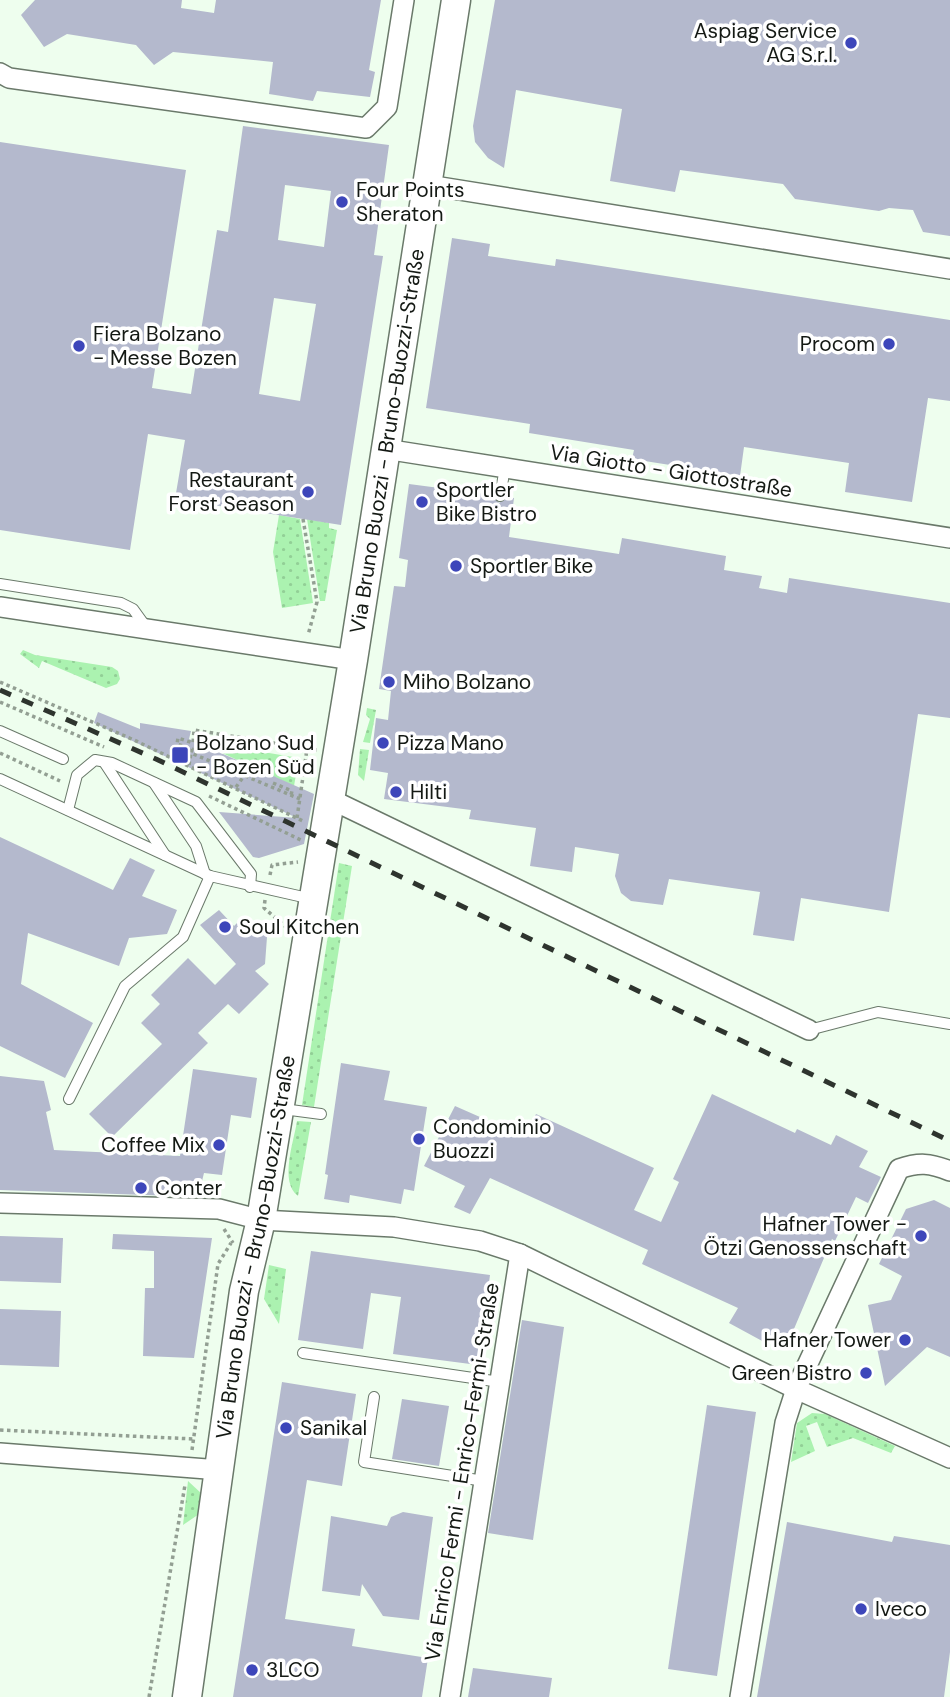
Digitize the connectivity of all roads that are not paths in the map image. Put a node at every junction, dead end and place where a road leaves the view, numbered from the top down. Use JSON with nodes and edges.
{"nodes":[{"id":1,"x":404,"y":0,"type":"edge"},
{"id":2,"x":456,"y":0,"type":"edge"},
{"id":3,"x":0,"y":73,"type":"edge"},
{"id":4,"x":428,"y":185,"type":"junction"},
{"id":5,"x":950,"y":269,"type":"edge"},
{"id":6,"x":385,"y":449,"type":"junction"},
{"id":7,"x":505,"y":468,"type":"junction"},
{"id":8,"x":500,"y":496,"type":"dead end"},
{"id":9,"x":950,"y":538,"type":"edge"},
{"id":10,"x":0,"y":583,"type":"edge"},
{"id":11,"x":0,"y":607,"type":"edge"},
{"id":12,"x":149,"y":630,"type":"junction"},
{"id":13,"x":353,"y":660,"type":"junction"},
{"id":14,"x":0,"y":731,"type":"edge"},
{"id":15,"x":64,"y":759,"type":"dead end"},
{"id":16,"x":104,"y":762,"type":"junction"},
{"id":17,"x":0,"y":779,"type":"edge"},
{"id":18,"x":153,"y":782,"type":"junction"},
{"id":19,"x":318,"y":804,"type":"junction"},
{"id":20,"x":68,"y":810,"type":"junction"},
{"id":21,"x":166,"y":855,"type":"junction"},
{"id":22,"x":207,"y":875,"type":"junction"},
{"id":23,"x":250,"y":887,"type":"junction"},
{"id":24,"x":313,"y":899,"type":"junction"},
{"id":25,"x":950,"y":1024,"type":"edge"},
{"id":26,"x":809,"y":1030,"type":"joint"},
{"id":27,"x":69,"y":1099,"type":"dead end"},
{"id":28,"x":279,"y":1109,"type":"junction"},
{"id":29,"x":321,"y":1114,"type":"dead end"},
{"id":30,"x":950,"y":1171,"type":"edge"},
{"id":31,"x":0,"y":1203,"type":"edge"},
{"id":32,"x":251,"y":1218,"type":"junction"},
{"id":33,"x":520,"y":1254,"type":"junction"},
{"id":34,"x":303,"y":1353,"type":"dead end"},
{"id":35,"x":500,"y":1382,"type":"junction"},
{"id":36,"x":796,"y":1389,"type":"junction"},
{"id":37,"x":374,"y":1397,"type":"dead end"},
{"id":38,"x":0,"y":1453,"type":"edge"},
{"id":39,"x":950,"y":1458,"type":"edge"},
{"id":40,"x":220,"y":1470,"type":"junction"},
{"id":41,"x":484,"y":1481,"type":"junction"},
{"id":42,"x":187,"y":1697,"type":"edge"},
{"id":43,"x":450,"y":1697,"type":"edge"},
{"id":44,"x":740,"y":1697,"type":"edge"}],
"edges":[{"from":1,"to":3,"type":"street"},
{"from":2,"to":4,"type":"main road","name":"Via Bruno Buozzi - Bruno-Buozzi-Straße"},
{"from":4,"to":5,"type":"street"},
{"from":4,"to":6,"type":"main road","name":"Via Bruno Buozzi - Bruno-Buozzi-Straße"},
{"from":6,"to":7,"type":"street","name":"Via Giotto - Giottostraße"},
{"from":6,"to":13,"type":"main road","name":"Via Bruno Buozzi - Bruno-Buozzi-Straße"},
{"from":7,"to":8,"type":"lane"},
{"from":7,"to":9,"type":"street","name":"Via Giotto - Giottostraße"},
{"from":10,"to":12,"type":"lane"},
{"from":11,"to":12,"type":"street"},
{"from":12,"to":13,"type":"street"},
{"from":13,"to":19,"type":"main road","name":"Via Bruno Buozzi - Bruno-Buozzi-Straße"},
{"from":14,"to":15,"type":"lane"},
{"from":16,"to":18,"type":"lane"},
{"from":16,"to":20,"type":"lane"},
{"from":16,"to":21,"type":"lane"},
{"from":17,"to":20,"type":"lane"},
{"from":18,"to":22,"type":"lane"},
{"from":18,"to":23,"type":"lane"},
{"from":19,"to":24,"type":"main road","name":"Via Bruno Buozzi - Bruno-Buozzi-Straße"},
{"from":19,"to":26,"type":"street"},
{"from":20,"to":21,"type":"lane"},
{"from":21,"to":22,"type":"lane"},
{"from":22,"to":23,"type":"lane"},
{"from":22,"to":27,"type":"lane"},
{"from":23,"to":24,"type":"lane"},
{"from":24,"to":28,"type":"main road","name":"Via Bruno Buozzi - Bruno-Buozzi-Straße"},
{"from":25,"to":26,"type":"lane"},
{"from":28,"to":29,"type":"lane"},
{"from":28,"to":32,"type":"main road","name":"Via Bruno Buozzi - Bruno-Buozzi-Straße"},
{"from":30,"to":36,"type":"street"},
{"from":31,"to":32,"type":"street"},
{"from":32,"to":33,"type":"street"},
{"from":32,"to":40,"type":"main road","name":"Via Bruno Buozzi - Bruno-Buozzi-Straße"},
{"from":33,"to":35,"type":"street","name":"Via Enrico Fermi - Enrico-Fermi-Straße"},
{"from":33,"to":36,"type":"street"},
{"from":34,"to":35,"type":"lane"},
{"from":35,"to":41,"type":"street","name":"Via Enrico Fermi - Enrico-Fermi-Straße"},
{"from":36,"to":39,"type":"street"},
{"from":36,"to":44,"type":"street"},
{"from":37,"to":41,"type":"lane"},
{"from":38,"to":40,"type":"street"},
{"from":40,"to":42,"type":"main road","name":"Via Bruno Buozzi - Bruno-Buozzi-Straße"},
{"from":41,"to":43,"type":"street","name":"Via Enrico Fermi - Enrico-Fermi-Straße"}]}
